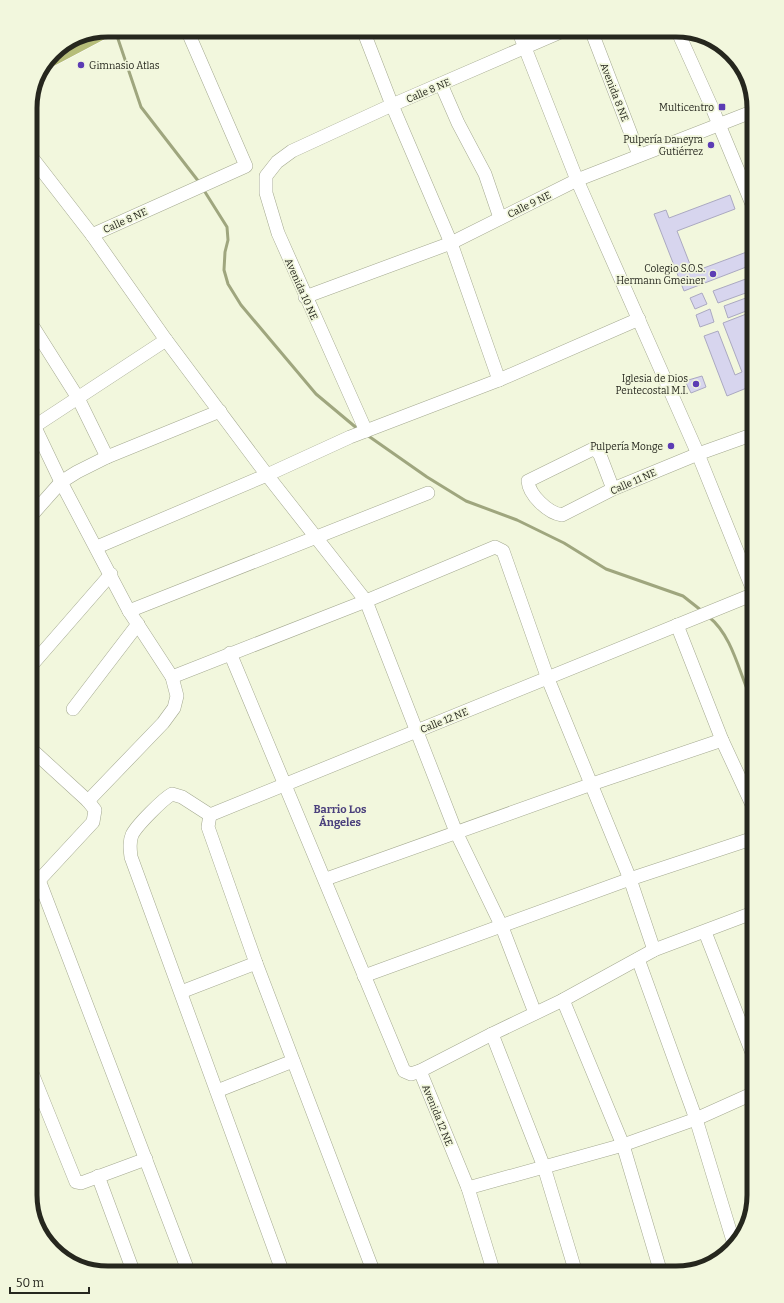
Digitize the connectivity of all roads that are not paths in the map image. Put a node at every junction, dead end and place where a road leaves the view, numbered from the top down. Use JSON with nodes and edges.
{"nodes":[{"id":1,"x":195,"y":37,"type":"edge"},
{"id":2,"x":366,"y":37,"type":"edge"},
{"id":3,"x":521,"y":37,"type":"edge"},
{"id":4,"x":550,"y":37,"type":"edge"},
{"id":5,"x":593,"y":37,"type":"edge"},
{"id":6,"x":680,"y":37,"type":"edge"},
{"id":7,"x":82,"y":42,"type":"edge"},
{"id":8,"x":73,"y":46,"type":"edge"},
{"id":9,"x":526,"y":48,"type":"junction"},
{"id":10,"x":441,"y":84,"type":"junction"},
{"id":11,"x":392,"y":105,"type":"junction"},
{"id":12,"x":747,"y":114,"type":"edge"},
{"id":13,"x":720,"y":125,"type":"junction"},
{"id":14,"x":292,"y":151,"type":"joint"},
{"id":15,"x":639,"y":155,"type":"junction"},
{"id":16,"x":37,"y":164,"type":"edge"},
{"id":17,"x":577,"y":180,"type":"junction"},
{"id":18,"x":747,"y":192,"type":"edge"},
{"id":19,"x":500,"y":218,"type":"junction"},
{"id":20,"x":92,"y":235,"type":"junction"},
{"id":21,"x":451,"y":243,"type":"junction"},
{"id":22,"x":305,"y":297,"type":"junction"},
{"id":23,"x":639,"y":319,"type":"junction"},
{"id":24,"x":37,"y":333,"type":"edge"},
{"id":25,"x":166,"y":340,"type":"junction"},
{"id":26,"x":499,"y":380,"type":"junction"},
{"id":27,"x":78,"y":398,"type":"junction"},
{"id":28,"x":220,"y":411,"type":"junction"},
{"id":29,"x":37,"y":419,"type":"edge"},
{"id":30,"x":371,"y":429,"type":"junction"},
{"id":31,"x":37,"y":432,"type":"edge"},
{"id":32,"x":747,"y":436,"type":"edge"},
{"id":33,"x":698,"y":454,"type":"junction"},
{"id":34,"x":107,"y":457,"type":"junction"},
{"id":35,"x":267,"y":475,"type":"junction"},
{"id":36,"x":61,"y":482,"type":"junction"},
{"id":37,"x":613,"y":489,"type":"junction"},
{"id":38,"x":428,"y":493,"type":"dead end"},
{"id":39,"x":37,"y":509,"type":"edge"},
{"id":40,"x":317,"y":537,"type":"junction"},
{"id":41,"x":97,"y":547,"type":"junction"},
{"id":42,"x":110,"y":574,"type":"junction"},
{"id":43,"x":747,"y":576,"type":"edge"},
{"id":44,"x":747,"y":597,"type":"edge"},
{"id":45,"x":366,"y":601,"type":"junction"},
{"id":46,"x":129,"y":611,"type":"junction"},
{"id":47,"x":683,"y":622,"type":"junction"},
{"id":48,"x":138,"y":624,"type":"junction"},
{"id":49,"x":230,"y":653,"type":"junction"},
{"id":50,"x":37,"y":659,"type":"edge"},
{"id":51,"x":172,"y":677,"type":"junction"},
{"id":52,"x":548,"y":679,"type":"junction"},
{"id":53,"x":73,"y":708,"type":"dead end"},
{"id":54,"x":417,"y":731,"type":"junction"},
{"id":55,"x":722,"y":740,"type":"junction"},
{"id":56,"x":37,"y":754,"type":"edge"},
{"id":57,"x":286,"y":784,"type":"junction"},
{"id":58,"x":592,"y":784,"type":"junction"},
{"id":59,"x":747,"y":793,"type":"edge"},
{"id":60,"x":88,"y":801,"type":"junction"},
{"id":61,"x":210,"y":815,"type":"junction"},
{"id":62,"x":456,"y":832,"type":"junction"},
{"id":63,"x":747,"y":840,"type":"edge"},
{"id":64,"x":326,"y":879,"type":"junction"},
{"id":65,"x":39,"y":880,"type":"joint"},
{"id":66,"x":630,"y":880,"type":"junction"},
{"id":67,"x":746,"y":915,"type":"dead end"},
{"id":68,"x":502,"y":927,"type":"junction"},
{"id":69,"x":705,"y":932,"type":"junction"},
{"id":70,"x":654,"y":950,"type":"junction"},
{"id":71,"x":638,"y":959,"type":"junction"},
{"id":72,"x":256,"y":962,"type":"junction"},
{"id":73,"x":364,"y":976,"type":"junction"},
{"id":74,"x":181,"y":992,"type":"junction"},
{"id":75,"x":563,"y":1000,"type":"junction"},
{"id":76,"x":535,"y":1013,"type":"junction"},
{"id":77,"x":492,"y":1034,"type":"junction"},
{"id":78,"x":747,"y":1040,"type":"edge"},
{"id":79,"x":293,"y":1061,"type":"junction"},
{"id":80,"x":420,"y":1071,"type":"junction"},
{"id":81,"x":37,"y":1086,"type":"edge"},
{"id":82,"x":217,"y":1091,"type":"junction"},
{"id":83,"x":747,"y":1096,"type":"edge"},
{"id":84,"x":696,"y":1118,"type":"junction"},
{"id":85,"x":623,"y":1145,"type":"junction"},
{"id":86,"x":146,"y":1159,"type":"junction"},
{"id":87,"x":544,"y":1167,"type":"junction"},
{"id":88,"x":98,"y":1176,"type":"junction"},
{"id":89,"x":468,"y":1188,"type":"junction"},
{"id":90,"x":732,"y":1238,"type":"edge"},
{"id":91,"x":131,"y":1266,"type":"edge"},
{"id":92,"x":186,"y":1266,"type":"edge"},
{"id":93,"x":280,"y":1266,"type":"edge"},
{"id":94,"x":371,"y":1266,"type":"edge"},
{"id":95,"x":492,"y":1266,"type":"edge"},
{"id":96,"x":574,"y":1266,"type":"edge"},
{"id":97,"x":659,"y":1266,"type":"edge"}],
"edges":[{"from":1,"to":20,"type":"street","name":"Calle 8 NE"},
{"from":2,"to":11,"type":"street"},
{"from":3,"to":9,"type":"street"},
{"from":4,"to":9,"type":"street","name":"Calle 8 NE"},
{"from":5,"to":15,"type":"street","name":"Avenida 8 NE"},
{"from":6,"to":13,"type":"street"},
{"from":7,"to":8,"type":"main road"},
{"from":9,"to":10,"type":"street","name":"Calle 8 NE"},
{"from":9,"to":17,"type":"street"},
{"from":10,"to":11,"type":"street","name":"Calle 8 NE"},
{"from":10,"to":19,"type":"street"},
{"from":11,"to":14,"type":"street","name":"Calle 8 NE"},
{"from":11,"to":21,"type":"street"},
{"from":12,"to":13,"type":"street","name":"Calle 9 NE"},
{"from":13,"to":15,"type":"street","name":"Calle 9 NE"},
{"from":13,"to":18,"type":"street"},
{"from":14,"to":22,"type":"street","name":"Avenida 10 NE"},
{"from":15,"to":17,"type":"street","name":"Calle 9 NE"},
{"from":16,"to":20,"type":"street"},
{"from":17,"to":19,"type":"street","name":"Calle 9 NE"},
{"from":17,"to":23,"type":"street"},
{"from":19,"to":21,"type":"street","name":"Calle 9 NE"},
{"from":20,"to":25,"type":"street"},
{"from":21,"to":22,"type":"street","name":"Calle 9 NE"},
{"from":21,"to":26,"type":"street"},
{"from":22,"to":30,"type":"street","name":"Avenida 10 NE"},
{"from":23,"to":26,"type":"street"},
{"from":23,"to":33,"type":"street"},
{"from":24,"to":27,"type":"street"},
{"from":25,"to":27,"type":"street"},
{"from":25,"to":28,"type":"street"},
{"from":26,"to":30,"type":"street"},
{"from":27,"to":29,"type":"street"},
{"from":27,"to":34,"type":"street"},
{"from":28,"to":34,"type":"street"},
{"from":28,"to":35,"type":"street"},
{"from":30,"to":35,"type":"street"},
{"from":31,"to":36,"type":"street"},
{"from":32,"to":33,"type":"street","name":"Calle 11 NE"},
{"from":33,"to":37,"type":"street","name":"Calle 11 NE"},
{"from":33,"to":43,"type":"street"},
{"from":34,"to":36,"type":"street"},
{"from":35,"to":40,"type":"street"},
{"from":35,"to":41,"type":"street"},
{"from":36,"to":39,"type":"street"},
{"from":36,"to":41,"type":"street"},
{"from":37,"to":37,"type":"street","name":"Calle 11 NE"},
{"from":38,"to":40,"type":"street"},
{"from":40,"to":45,"type":"street"},
{"from":40,"to":46,"type":"street"},
{"from":41,"to":42,"type":"street"},
{"from":42,"to":46,"type":"street"},
{"from":42,"to":50,"type":"street"},
{"from":44,"to":47,"type":"street","name":"Calle 12 NE"},
{"from":45,"to":49,"type":"street"},
{"from":45,"to":52,"type":"street"},
{"from":45,"to":54,"type":"street"},
{"from":46,"to":48,"type":"street"},
{"from":47,"to":52,"type":"street","name":"Calle 12 NE"},
{"from":47,"to":55,"type":"street"},
{"from":48,"to":51,"type":"street"},
{"from":48,"to":53,"type":"street"},
{"from":49,"to":51,"type":"street"},
{"from":49,"to":57,"type":"street"},
{"from":51,"to":60,"type":"street"},
{"from":52,"to":54,"type":"street","name":"Calle 12 NE"},
{"from":52,"to":58,"type":"street"},
{"from":54,"to":57,"type":"street","name":"Calle 12 NE"},
{"from":54,"to":62,"type":"street"},
{"from":55,"to":58,"type":"street"},
{"from":55,"to":59,"type":"street"},
{"from":56,"to":60,"type":"street"},
{"from":57,"to":61,"type":"street","name":"Calle 12 NE"},
{"from":57,"to":64,"type":"street"},
{"from":58,"to":62,"type":"street"},
{"from":58,"to":66,"type":"street"},
{"from":60,"to":65,"type":"street"},
{"from":61,"to":72,"type":"street"},
{"from":61,"to":74,"type":"street"},
{"from":62,"to":64,"type":"street"},
{"from":62,"to":68,"type":"street"},
{"from":63,"to":66,"type":"street"},
{"from":64,"to":73,"type":"street"},
{"from":65,"to":86,"type":"street"},
{"from":66,"to":68,"type":"street"},
{"from":66,"to":70,"type":"street"},
{"from":67,"to":69,"type":"street"},
{"from":68,"to":73,"type":"street"},
{"from":68,"to":76,"type":"street"},
{"from":69,"to":70,"type":"street"},
{"from":69,"to":78,"type":"street"},
{"from":70,"to":71,"type":"street"},
{"from":71,"to":75,"type":"street"},
{"from":71,"to":84,"type":"street"},
{"from":72,"to":74,"type":"street"},
{"from":72,"to":79,"type":"street"},
{"from":73,"to":80,"type":"street","name":"Avenida 12 NE"},
{"from":74,"to":82,"type":"street"},
{"from":75,"to":76,"type":"street"},
{"from":75,"to":85,"type":"street"},
{"from":76,"to":77,"type":"street"},
{"from":77,"to":80,"type":"street"},
{"from":77,"to":87,"type":"street"},
{"from":79,"to":82,"type":"street"},
{"from":79,"to":94,"type":"street"},
{"from":80,"to":89,"type":"street","name":"Avenida 12 NE"},
{"from":81,"to":88,"type":"street"},
{"from":82,"to":93,"type":"street"},
{"from":83,"to":84,"type":"street"},
{"from":84,"to":85,"type":"street"},
{"from":84,"to":90,"type":"street"},
{"from":85,"to":87,"type":"street"},
{"from":85,"to":97,"type":"street"},
{"from":86,"to":88,"type":"street"},
{"from":86,"to":92,"type":"street"},
{"from":87,"to":89,"type":"street"},
{"from":87,"to":96,"type":"street"},
{"from":88,"to":91,"type":"street"},
{"from":89,"to":95,"type":"street","name":"Avenida 12 NE"}]}
